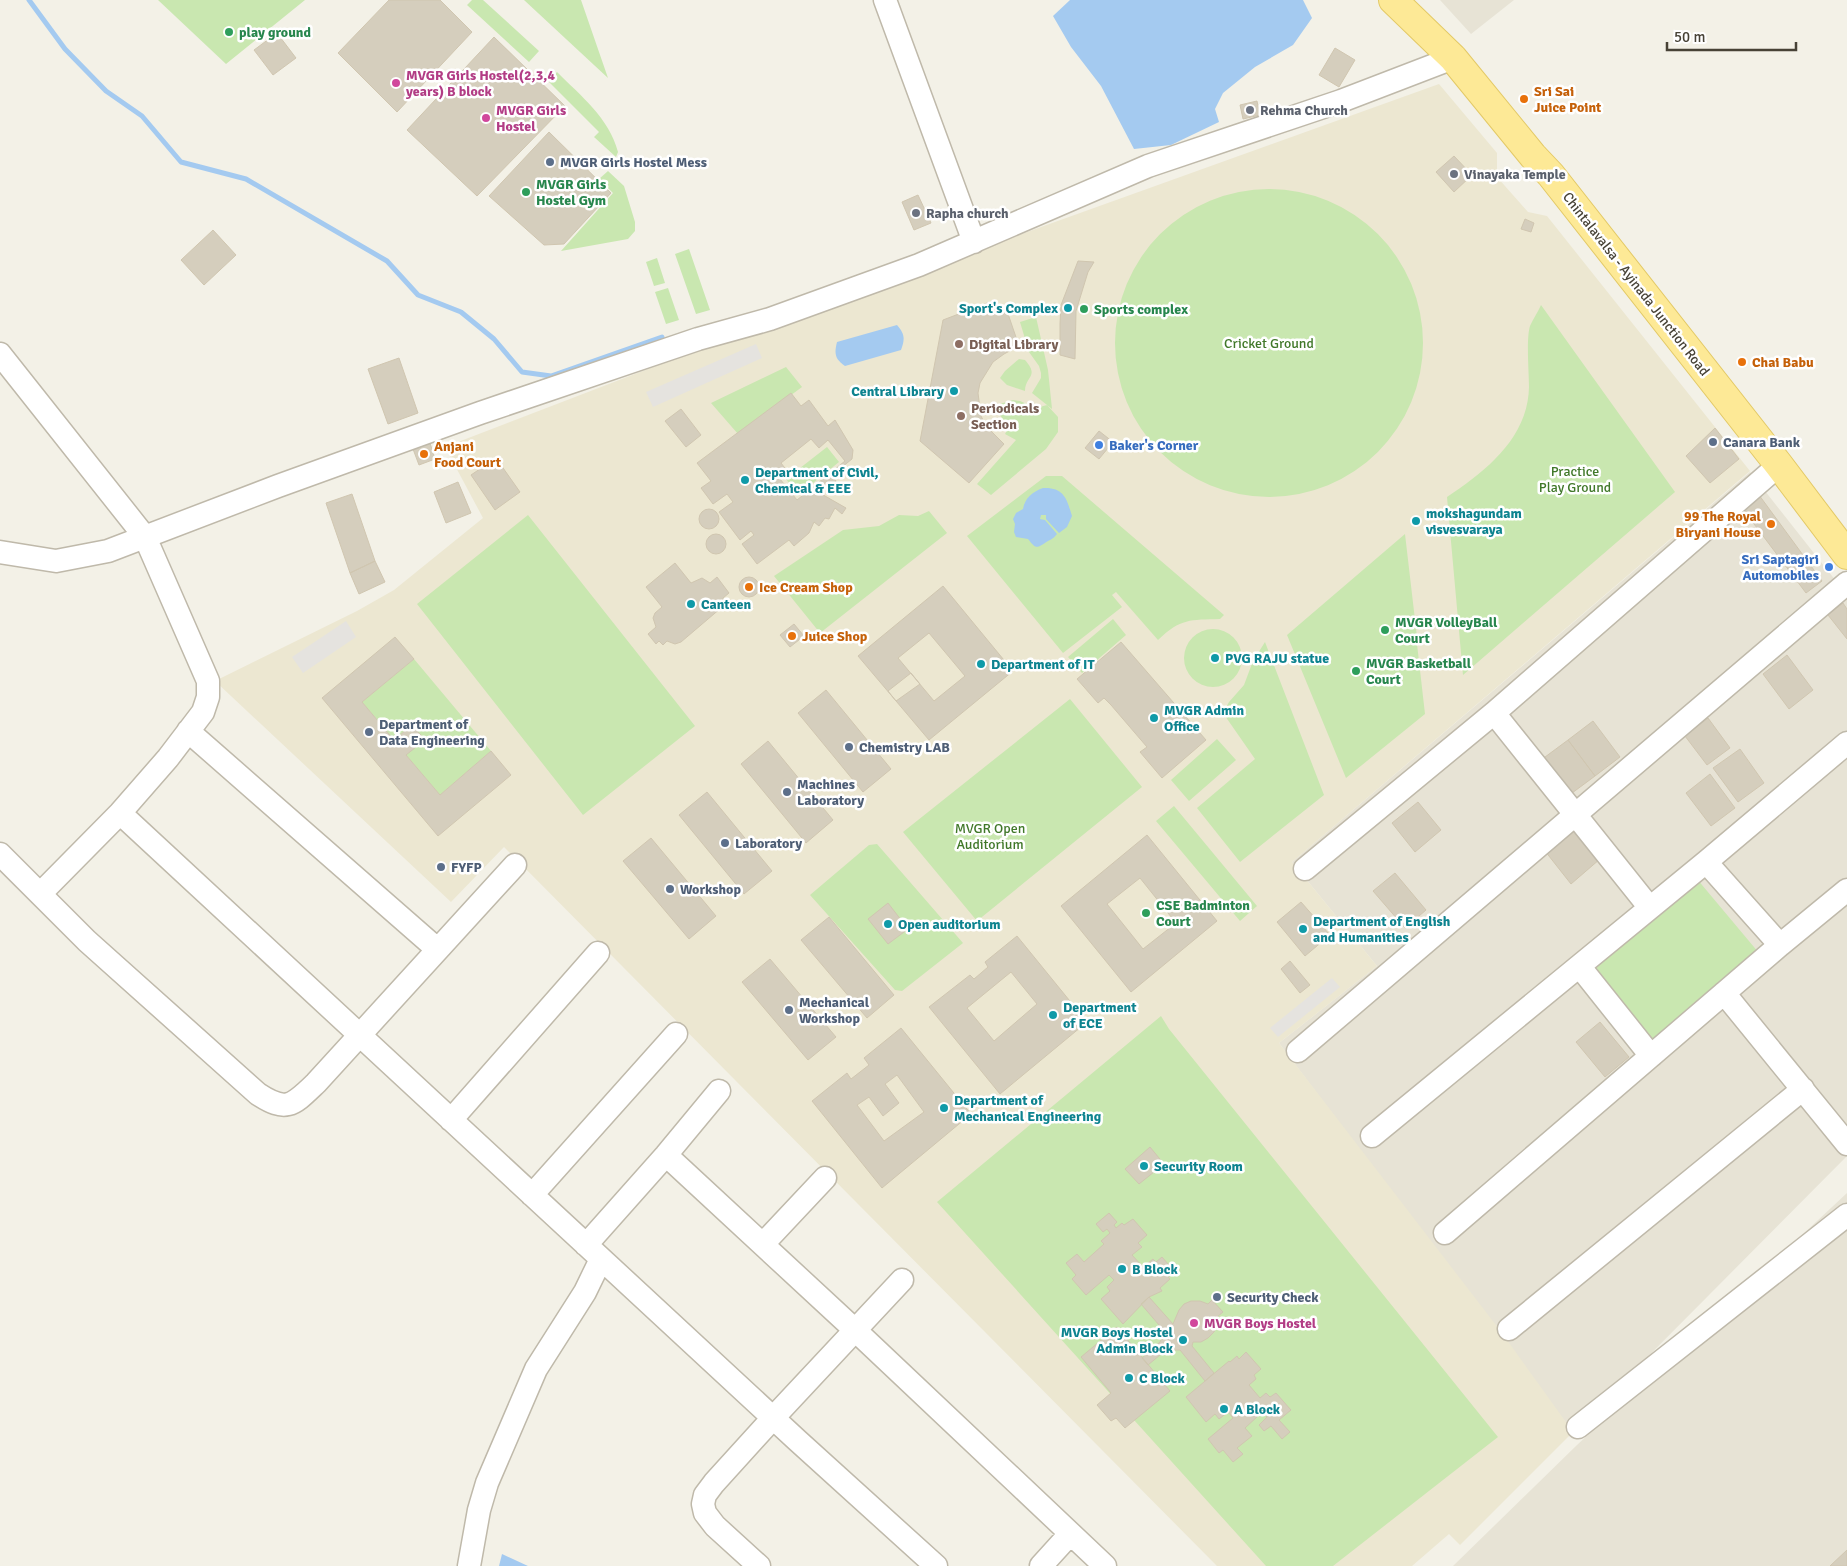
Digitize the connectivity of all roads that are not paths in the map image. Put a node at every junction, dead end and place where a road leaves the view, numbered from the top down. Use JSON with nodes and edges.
{"nodes":[{"id":1,"x":885,"y":0,"type":"edge"},
{"id":2,"x":1394,"y":0,"type":"edge"},
{"id":3,"x":1453,"y":58,"type":"junction"},
{"id":4,"x":974,"y":242,"type":"junction"},
{"id":5,"x":0,"y":354,"type":"edge"},
{"id":6,"x":1779,"y":465,"type":"junction"},
{"id":7,"x":145,"y":537,"type":"junction"},
{"id":8,"x":0,"y":552,"type":"edge"},
{"id":9,"x":1847,"y":555,"type":"edge"},
{"id":10,"x":1847,"y":583,"type":"edge"},
{"id":11,"x":1494,"y":713,"type":"junction"},
{"id":12,"x":188,"y":731,"type":"junction"},
{"id":13,"x":1847,"y":743,"type":"edge"},
{"id":14,"x":120,"y":813,"type":"junction"},
{"id":15,"x":1576,"y":814,"type":"junction"},
{"id":16,"x":0,"y":854,"type":"edge"},
{"id":17,"x":1706,"y":862,"type":"junction"},
{"id":18,"x":515,"y":865,"type":"dead end"},
{"id":19,"x":1305,"y":869,"type":"dead end"},
{"id":20,"x":1847,"y":890,"type":"edge"},
{"id":21,"x":40,"y":894,"type":"junction"},
{"id":22,"x":1650,"y":908,"type":"junction"},
{"id":23,"x":1780,"y":945,"type":"junction"},
{"id":24,"x":437,"y":949,"type":"junction"},
{"id":25,"x":598,"y":953,"type":"dead end"},
{"id":26,"x":1580,"y":967,"type":"junction"},
{"id":27,"x":1724,"y":993,"type":"junction"},
{"id":28,"x":676,"y":1034,"type":"dead end"},
{"id":29,"x":359,"y":1035,"type":"junction"},
{"id":30,"x":1298,"y":1051,"type":"dead end"},
{"id":31,"x":1651,"y":1056,"type":"junction"},
{"id":32,"x":1802,"y":1088,"type":"junction"},
{"id":33,"x":719,"y":1091,"type":"dead end"},
{"id":34,"x":451,"y":1120,"type":"junction"},
{"id":35,"x":1372,"y":1136,"type":"dead end"},
{"id":36,"x":1847,"y":1144,"type":"edge"},
{"id":37,"x":666,"y":1154,"type":"junction"},
{"id":38,"x":825,"y":1178,"type":"dead end"},
{"id":39,"x":532,"y":1195,"type":"junction"},
{"id":40,"x":1847,"y":1215,"type":"edge"},
{"id":41,"x":1445,"y":1233,"type":"dead end"},
{"id":42,"x":763,"y":1244,"type":"junction"},
{"id":43,"x":594,"y":1252,"type":"junction"},
{"id":44,"x":902,"y":1280,"type":"dead end"},
{"id":45,"x":1509,"y":1329,"type":"dead end"},
{"id":46,"x":855,"y":1330,"type":"junction"},
{"id":47,"x":773,"y":1418,"type":"junction"},
{"id":48,"x":1578,"y":1426,"type":"dead end"},
{"id":49,"x":1070,"y":1534,"type":"junction"},
{"id":50,"x":469,"y":1566,"type":"edge"},
{"id":51,"x":758,"y":1566,"type":"edge"},
{"id":52,"x":936,"y":1566,"type":"edge"},
{"id":53,"x":1041,"y":1566,"type":"edge"},
{"id":54,"x":1105,"y":1566,"type":"edge"}],
"edges":[{"from":1,"to":4,"type":"street"},
{"from":2,"to":3,"type":"main road","name":"Chintalavalsa - Ayinada Junction Road"},
{"from":3,"to":4,"type":"street"},
{"from":3,"to":6,"type":"main road","name":"Chintalavalsa - Ayinada Junction Road"},
{"from":4,"to":7,"type":"street"},
{"from":5,"to":7,"type":"street"},
{"from":6,"to":9,"type":"main road","name":"Chintalavalsa - Ayinada Junction Road"},
{"from":6,"to":11,"type":"street"},
{"from":7,"to":8,"type":"street"},
{"from":7,"to":12,"type":"street"},
{"from":10,"to":15,"type":"street"},
{"from":11,"to":15,"type":"street"},
{"from":11,"to":19,"type":"street"},
{"from":12,"to":14,"type":"street"},
{"from":12,"to":24,"type":"street"},
{"from":13,"to":17,"type":"street"},
{"from":14,"to":21,"type":"street"},
{"from":14,"to":29,"type":"street"},
{"from":15,"to":22,"type":"street"},
{"from":15,"to":30,"type":"street"},
{"from":16,"to":21,"type":"street"},
{"from":17,"to":22,"type":"street"},
{"from":17,"to":23,"type":"street"},
{"from":18,"to":24,"type":"street"},
{"from":20,"to":23,"type":"street"},
{"from":21,"to":29,"type":"street"},
{"from":22,"to":26,"type":"street"},
{"from":23,"to":27,"type":"street"},
{"from":24,"to":29,"type":"street"},
{"from":25,"to":34,"type":"street"},
{"from":26,"to":31,"type":"street"},
{"from":26,"to":35,"type":"street"},
{"from":27,"to":31,"type":"street"},
{"from":27,"to":32,"type":"street"},
{"from":28,"to":39,"type":"street"},
{"from":29,"to":34,"type":"street"},
{"from":31,"to":41,"type":"street"},
{"from":32,"to":36,"type":"street"},
{"from":32,"to":45,"type":"street"},
{"from":33,"to":37,"type":"street"},
{"from":34,"to":39,"type":"street"},
{"from":37,"to":42,"type":"street"},
{"from":37,"to":43,"type":"street"},
{"from":38,"to":42,"type":"street"},
{"from":39,"to":43,"type":"street"},
{"from":40,"to":48,"type":"street"},
{"from":42,"to":46,"type":"street"},
{"from":43,"to":47,"type":"street"},
{"from":43,"to":50,"type":"street"},
{"from":44,"to":46,"type":"street"},
{"from":46,"to":47,"type":"street"},
{"from":46,"to":49,"type":"street"},
{"from":47,"to":51,"type":"street"},
{"from":47,"to":52,"type":"street"},
{"from":49,"to":53,"type":"street"},
{"from":49,"to":54,"type":"street"}]}
